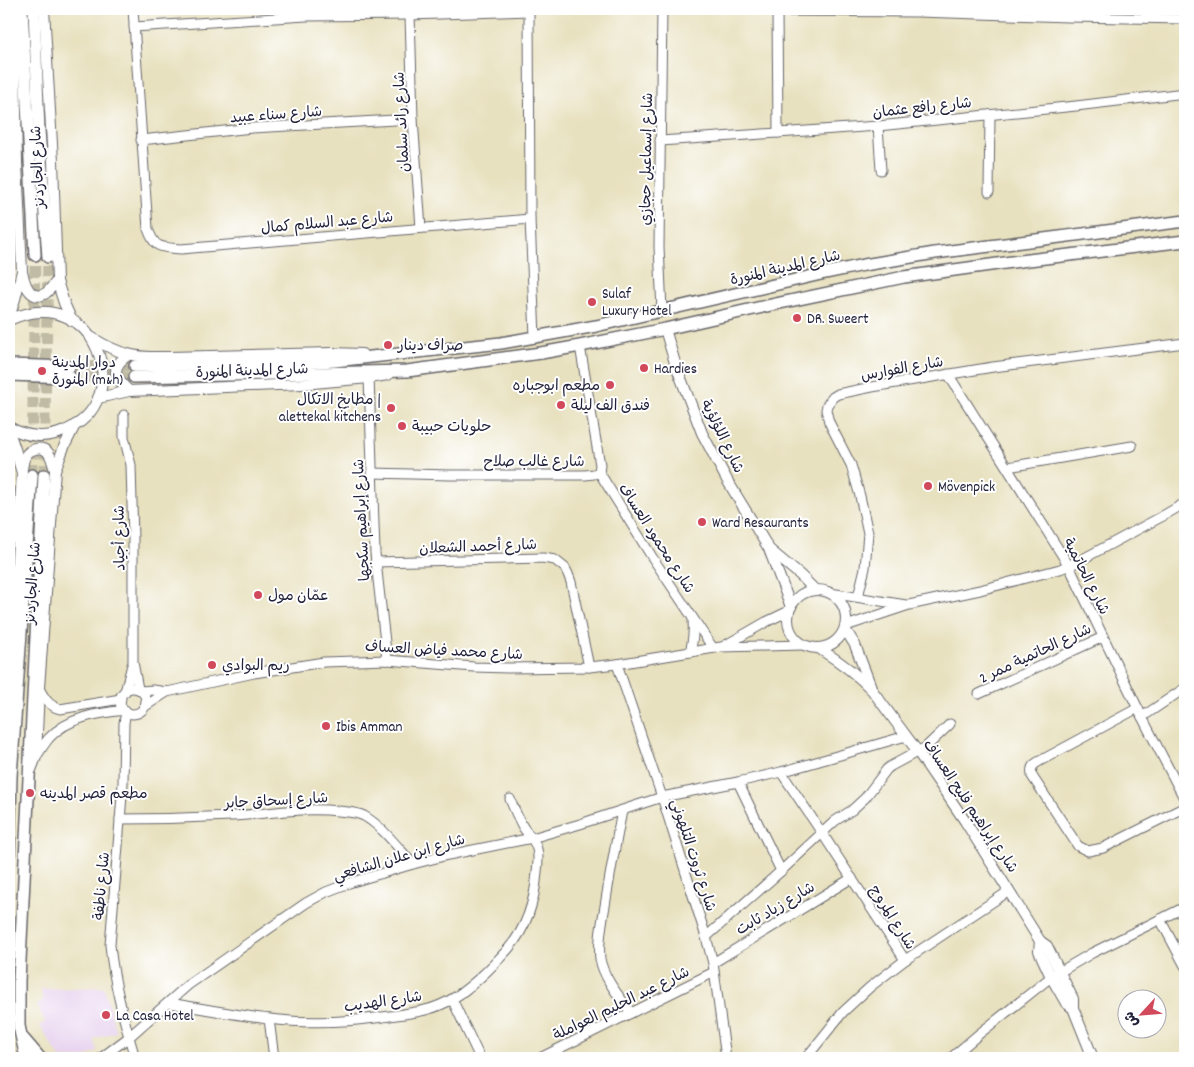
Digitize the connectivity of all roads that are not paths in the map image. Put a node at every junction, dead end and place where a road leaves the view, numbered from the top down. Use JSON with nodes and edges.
{"nodes":[{"id":1,"x":22,"y":9,"type":"edge"},
{"id":2,"x":34,"y":9,"type":"edge"},
{"id":3,"x":44,"y":9,"type":"edge"},
{"id":4,"x":133,"y":9,"type":"edge"},
{"id":5,"x":662,"y":9,"type":"edge"},
{"id":6,"x":529,"y":10,"type":"edge"},
{"id":7,"x":777,"y":10,"type":"edge"},
{"id":8,"x":12,"y":15,"type":"edge"},
{"id":9,"x":410,"y":15,"type":"junction"},
{"id":10,"x":1185,"y":19,"type":"edge"},
{"id":11,"x":134,"y":27,"type":"junction"},
{"id":12,"x":1185,"y":93,"type":"edge"},
{"id":13,"x":990,"y":115,"type":"junction"},
{"id":14,"x":413,"y":119,"type":"junction"},
{"id":15,"x":878,"y":126,"type":"junction"},
{"id":16,"x":778,"y":133,"type":"junction"},
{"id":17,"x":141,"y":140,"type":"junction"},
{"id":18,"x":660,"y":141,"type":"junction"},
{"id":19,"x":881,"y":170,"type":"dead end"},
{"id":20,"x":989,"y":192,"type":"dead end"},
{"id":21,"x":530,"y":219,"type":"junction"},
{"id":22,"x":1185,"y":221,"type":"edge"},
{"id":23,"x":421,"y":228,"type":"junction"},
{"id":24,"x":1185,"y":241,"type":"edge"},
{"id":25,"x":35,"y":255,"type":"tunnel mouth"},
{"id":26,"x":48,"y":258,"type":"tunnel mouth"},
{"id":27,"x":22,"y":271,"type":"junction"},
{"id":28,"x":56,"y":281,"type":"junction"},
{"id":29,"x":662,"y":310,"type":"junction"},
{"id":30,"x":9,"y":319,"type":"edge"},
{"id":31,"x":72,"y":321,"type":"junction"},
{"id":32,"x":665,"y":329,"type":"junction"},
{"id":33,"x":90,"y":337,"type":"junction"},
{"id":34,"x":535,"y":337,"type":"junction"},
{"id":35,"x":1185,"y":343,"type":"edge"},
{"id":36,"x":580,"y":346,"type":"junction"},
{"id":37,"x":128,"y":354,"type":"junction"},
{"id":38,"x":393,"y":354,"type":"junction"},
{"id":39,"x":9,"y":365,"type":"edge"},
{"id":40,"x":406,"y":372,"type":"junction"},
{"id":41,"x":948,"y":374,"type":"junction"},
{"id":42,"x":9,"y":375,"type":"edge"},
{"id":43,"x":369,"y":378,"type":"junction"},
{"id":44,"x":129,"y":391,"type":"junction"},
{"id":45,"x":98,"y":398,"type":"junction"},
{"id":46,"x":124,"y":415,"type":"dead end"},
{"id":47,"x":75,"y":426,"type":"junction"},
{"id":48,"x":9,"y":427,"type":"edge"},
{"id":49,"x":9,"y":431,"type":"edge"},
{"id":50,"x":1132,"y":446,"type":"dead end"},
{"id":51,"x":1008,"y":467,"type":"junction"},
{"id":52,"x":49,"y":472,"type":"junction"},
{"id":53,"x":599,"y":472,"type":"junction"},
{"id":54,"x":372,"y":473,"type":"junction"},
{"id":55,"x":27,"y":474,"type":"junction"},
{"id":56,"x":1185,"y":503,"type":"edge"},
{"id":57,"x":769,"y":549,"type":"junction"},
{"id":58,"x":376,"y":562,"type":"junction"},
{"id":59,"x":1069,"y":566,"type":"junction"},
{"id":60,"x":815,"y":590,"type":"junction"},
{"id":61,"x":830,"y":593,"type":"junction"},
{"id":62,"x":858,"y":597,"type":"junction"},
{"id":63,"x":909,"y":605,"type":"junction"},
{"id":64,"x":790,"y":609,"type":"junction"},
{"id":65,"x":692,"y":617,"type":"junction"},
{"id":66,"x":845,"y":628,"type":"junction"},
{"id":67,"x":1103,"y":637,"type":"junction"},
{"id":68,"x":803,"y":645,"type":"junction"},
{"id":69,"x":717,"y":648,"type":"junction"},
{"id":70,"x":820,"y":649,"type":"junction"},
{"id":71,"x":690,"y":652,"type":"junction"},
{"id":72,"x":387,"y":660,"type":"junction"},
{"id":73,"x":133,"y":662,"type":"junction"},
{"id":74,"x":617,"y":664,"type":"junction"},
{"id":75,"x":589,"y":667,"type":"junction"},
{"id":76,"x":39,"y":688,"type":"junction"},
{"id":77,"x":1185,"y":688,"type":"edge"},
{"id":78,"x":140,"y":690,"type":"junction"},
{"id":79,"x":872,"y":690,"type":"junction"},
{"id":80,"x":167,"y":692,"type":"junction"},
{"id":81,"x":979,"y":694,"type":"dead end"},
{"id":82,"x":123,"y":695,"type":"junction"},
{"id":83,"x":9,"y":696,"type":"edge"},
{"id":84,"x":141,"y":710,"type":"junction"},
{"id":85,"x":126,"y":711,"type":"junction"},
{"id":86,"x":1140,"y":712,"type":"junction"},
{"id":87,"x":950,"y":724,"type":"dead end"},
{"id":88,"x":125,"y":734,"type":"junction"},
{"id":89,"x":9,"y":735,"type":"edge"},
{"id":90,"x":906,"y":736,"type":"junction"},
{"id":91,"x":918,"y":752,"type":"junction"},
{"id":92,"x":36,"y":757,"type":"junction"},
{"id":93,"x":11,"y":770,"type":"edge"},
{"id":94,"x":781,"y":772,"type":"junction"},
{"id":95,"x":29,"y":776,"type":"junction"},
{"id":96,"x":738,"y":782,"type":"junction"},
{"id":97,"x":662,"y":797,"type":"junction"},
{"id":98,"x":510,"y":799,"type":"dead end"},
{"id":99,"x":1185,"y":800,"type":"edge"},
{"id":100,"x":1185,"y":807,"type":"edge"},
{"id":101,"x":622,"y":811,"type":"junction"},
{"id":102,"x":120,"y":819,"type":"junction"},
{"id":103,"x":822,"y":833,"type":"junction"},
{"id":104,"x":532,"y":838,"type":"junction"},
{"id":105,"x":9,"y":854,"type":"edge"},
{"id":106,"x":413,"y":864,"type":"junction"},
{"id":107,"x":781,"y":871,"type":"junction"},
{"id":108,"x":852,"y":878,"type":"junction"},
{"id":109,"x":1009,"y":891,"type":"junction"},
{"id":110,"x":1185,"y":907,"type":"edge"},
{"id":111,"x":1160,"y":919,"type":"junction"},
{"id":112,"x":706,"y":937,"type":"junction"},
{"id":113,"x":906,"y":960,"type":"junction"},
{"id":114,"x":1185,"y":966,"type":"edge"},
{"id":115,"x":713,"y":967,"type":"junction"},
{"id":116,"x":1056,"y":974,"type":"junction"},
{"id":117,"x":452,"y":999,"type":"junction"},
{"id":118,"x":168,"y":1003,"type":"junction"},
{"id":119,"x":631,"y":1012,"type":"junction"},
{"id":120,"x":270,"y":1019,"type":"junction"},
{"id":121,"x":20,"y":1034,"type":"junction"},
{"id":122,"x":129,"y":1037,"type":"junction"},
{"id":123,"x":961,"y":1049,"type":"junction"},
{"id":124,"x":26,"y":1058,"type":"edge"},
{"id":125,"x":40,"y":1058,"type":"edge"},
{"id":126,"x":101,"y":1058,"type":"edge"},
{"id":127,"x":135,"y":1058,"type":"edge"},
{"id":128,"x":274,"y":1058,"type":"edge"},
{"id":129,"x":480,"y":1058,"type":"edge"},
{"id":130,"x":540,"y":1058,"type":"edge"},
{"id":131,"x":726,"y":1058,"type":"edge"},
{"id":132,"x":806,"y":1058,"type":"edge"},
{"id":133,"x":951,"y":1058,"type":"edge"},
{"id":134,"x":966,"y":1058,"type":"edge"},
{"id":135,"x":1093,"y":1058,"type":"edge"}],
"edges":[{"from":1,"to":25,"type":"main road"},
{"from":2,"to":26,"type":"main road"},
{"from":3,"to":28,"type":"street","name":"شارع الجاردنز"},
{"from":4,"to":11,"type":"street","name":"شارع عبد السلام كمال"},
{"from":5,"to":18,"type":"street","name":"شارع إسماعيل حجازي"},
{"from":6,"to":9,"type":"street"},
{"from":6,"to":21,"type":"street"},
{"from":7,"to":10,"type":"street"},
{"from":7,"to":16,"type":"street"},
{"from":8,"to":27,"type":"street","name":"شارع الجاردنز"},
{"from":9,"to":11,"type":"street"},
{"from":9,"to":14,"type":"street","name":"شارع رائد سلمان"},
{"from":11,"to":17,"type":"street","name":"شارع عبد السلام كمال"},
{"from":12,"to":13,"type":"street","name":"شارع رافع عثمان"},
{"from":13,"to":15,"type":"street","name":"شارع رافع عثمان"},
{"from":13,"to":20,"type":"street"},
{"from":14,"to":17,"type":"street","name":"شارع سناء عبيد"},
{"from":14,"to":23,"type":"street","name":"شارع رائد سلمان"},
{"from":15,"to":16,"type":"street","name":"شارع رافع عثمان"},
{"from":15,"to":19,"type":"street"},
{"from":16,"to":18,"type":"street","name":"شارع رافع عثمان"},
{"from":17,"to":23,"type":"street","name":"شارع عبد السلام كمال"},
{"from":18,"to":29,"type":"street","name":"شارع إسماعيل حجازي"},
{"from":21,"to":23,"type":"street","name":"شارع عبد السلام كمال"},
{"from":21,"to":34,"type":"street"},
{"from":22,"to":29,"type":"main road","name":"شارع المدينة المنورة"},
{"from":24,"to":32,"type":"main road","name":"شارع المدينة المنورة"},
{"from":27,"to":28,"type":"street"},
{"from":27,"to":30,"type":"street","name":"شارع الجاردنز"},
{"from":28,"to":31,"type":"street","name":"شارع الجاردنز"},
{"from":29,"to":34,"type":"main road","name":"شارع المدينة المنورة"},
{"from":30,"to":31,"type":"street"},
{"from":31,"to":33,"type":"street"},
{"from":32,"to":36,"type":"main road","name":"شارع المدينة المنورة"},
{"from":32,"to":57,"type":"street","name":"شارع اللؤلؤية"},
{"from":33,"to":37,"type":"street","name":"شارع المدينة المنورة"},
{"from":33,"to":45,"type":"street"},
{"from":34,"to":38,"type":"main road","name":"شارع المدينة المنورة"},
{"from":35,"to":41,"type":"street","name":"شارع الفوارس"},
{"from":36,"to":40,"type":"main road","name":"شارع المدينة المنورة"},
{"from":36,"to":53,"type":"street","name":"شارع غالب صلاح"},
{"from":37,"to":38,"type":"street","name":"شارع المدينة المنورة"},
{"from":37,"to":44,"type":"street"},
{"from":38,"to":40,"type":"main road","name":"شارع المدينة المنورة"},
{"from":39,"to":42,"type":"main road"},
{"from":40,"to":43,"type":"street","name":"شارع المدينة المنورة"},
{"from":41,"to":51,"type":"street","name":"شارع الحاتمية"},
{"from":41,"to":62,"type":"street","name":"شارع الفوارس"},
{"from":43,"to":44,"type":"street","name":"شارع المدينة المنورة"},
{"from":43,"to":54,"type":"street","name":"شارع إبراهيم سكجها"},
{"from":44,"to":45,"type":"street","name":"شارع المدينة المنورة"},
{"from":45,"to":47,"type":"street"},
{"from":46,"to":73,"type":"street","name":"شارع أجياد"},
{"from":47,"to":48,"type":"street"},
{"from":47,"to":52,"type":"street","name":"شارع الجاردنز"},
{"from":49,"to":55,"type":"street","name":"شارع الجاردنز"},
{"from":50,"to":51,"type":"street"},
{"from":51,"to":59,"type":"street","name":"شارع الحاتمية"},
{"from":52,"to":55,"type":"street"},
{"from":52,"to":76,"type":"street","name":"شارع الجاردنز"},
{"from":52,"to":95,"type":"main road"},
{"from":53,"to":54,"type":"street","name":"شارع غالب صلاح"},
{"from":53,"to":65,"type":"street","name":"شارع محمود العساف"},
{"from":54,"to":58,"type":"street","name":"شارع إبراهيم سكجها"},
{"from":55,"to":83,"type":"street","name":"شارع الجاردنز"},
{"from":55,"to":93,"type":"main road"},
{"from":56,"to":59,"type":"street"},
{"from":57,"to":60,"type":"street","name":"شارع اللؤلؤية"},
{"from":57,"to":64,"type":"street","name":"شارع اللؤلؤية"},
{"from":58,"to":72,"type":"street","name":"شارع إبراهيم سكجها"},
{"from":58,"to":75,"type":"street","name":"شارع أحمد الشعلان"},
{"from":59,"to":63,"type":"street"},
{"from":59,"to":67,"type":"street","name":"شارع الحاتمية"},
{"from":60,"to":61,"type":"street"},
{"from":60,"to":64,"type":"street"},
{"from":61,"to":62,"type":"street"},
{"from":61,"to":66,"type":"street"},
{"from":62,"to":63,"type":"street"},
{"from":63,"to":66,"type":"street"},
{"from":64,"to":68,"type":"street"},
{"from":64,"to":69,"type":"street","name":"شارع محمد فياض العساف"},
{"from":65,"to":69,"type":"street","name":"شارع محمود العساف"},
{"from":65,"to":71,"type":"street"},
{"from":66,"to":70,"type":"street"},
{"from":66,"to":79,"type":"street","name":"شارع إبراهيم فليح العساف"},
{"from":67,"to":81,"type":"street","name":"شارع الحاتمية ممر 2"},
{"from":67,"to":86,"type":"street","name":"شارع الحاتمية"},
{"from":68,"to":69,"type":"street","name":"شارع محمد فياض العساف"},
{"from":68,"to":70,"type":"street"},
{"from":69,"to":71,"type":"street","name":"شارع محمد فياض العساف"},
{"from":70,"to":79,"type":"street","name":"شارع إبراهيم فليح العساف"},
{"from":71,"to":74,"type":"street","name":"شارع محمد فياض العساف"},
{"from":72,"to":75,"type":"street","name":"شارع محمد فياض العساف"},
{"from":72,"to":80,"type":"street","name":"شارع محمد فياض العساف"},
{"from":73,"to":78,"type":"street","name":"شارع أجياد"},
{"from":73,"to":82,"type":"street","name":"شارع أجياد"},
{"from":74,"to":75,"type":"street","name":"شارع محمد فياض العساف"},
{"from":74,"to":97,"type":"street","name":"شارع ثروت التلهوني"},
{"from":76,"to":82,"type":"street"},
{"from":76,"to":92,"type":"street","name":"شارع الجاردنز"},
{"from":77,"to":86,"type":"street"},
{"from":78,"to":80,"type":"street","name":"شارع محمد فياض العساف"},
{"from":78,"to":82,"type":"street"},
{"from":78,"to":84,"type":"street"},
{"from":79,"to":90,"type":"street","name":"شارع إبراهيم فليح العساف"},
{"from":80,"to":84,"type":"street","name":"شارع محمد فياض العساف"},
{"from":82,"to":85,"type":"street"},
{"from":84,"to":85,"type":"street"},
{"from":84,"to":88,"type":"street","name":"شارع ناطفة"},
{"from":85,"to":88,"type":"street","name":"شارع ناطفة"},
{"from":85,"to":92,"type":"street"},
{"from":86,"to":99,"type":"street","name":"شارع الحاتمية"},
{"from":86,"to":100,"type":"street"},
{"from":87,"to":91,"type":"street"},
{"from":88,"to":102,"type":"street","name":"شارع ناطفة"},
{"from":89,"to":93,"type":"street"},
{"from":90,"to":91,"type":"street","name":"شارع إبراهيم فليح العساف"},
{"from":90,"to":94,"type":"street","name":"شارع ابن علان الشافعي"},
{"from":91,"to":103,"type":"street"},
{"from":91,"to":109,"type":"street","name":"شارع إبراهيم فليح العساف"},
{"from":92,"to":95,"type":"street","name":"شارع الجاردنز"},
{"from":93,"to":105,"type":"main road"},
{"from":94,"to":96,"type":"street","name":"شارع ابن علان الشافعي"},
{"from":94,"to":103,"type":"street","name":"شارع المروج"},
{"from":95,"to":121,"type":"main road"},
{"from":96,"to":97,"type":"street","name":"شارع ابن علان الشافعي"},
{"from":96,"to":107,"type":"street"},
{"from":97,"to":101,"type":"street","name":"شارع ابن علان الشافعي"},
{"from":97,"to":112,"type":"street","name":"شارع ثروت التلهوني"},
{"from":98,"to":104,"type":"street","name":"شارع الهديب"},
{"from":101,"to":104,"type":"street","name":"شارع ابن علان الشافعي"},
{"from":101,"to":119,"type":"street"},
{"from":102,"to":106,"type":"street","name":"شارع إسحاق جابر"},
{"from":102,"to":122,"type":"street","name":"شارع ناطفة"},
{"from":103,"to":107,"type":"street"},
{"from":103,"to":108,"type":"street","name":"شارع المروج"},
{"from":104,"to":106,"type":"street","name":"شارع ابن علان الشافعي"},
{"from":104,"to":117,"type":"street","name":"شارع الهديب"},
{"from":106,"to":118,"type":"street","name":"شارع ابن علان الشافعي"},
{"from":107,"to":112,"type":"street"},
{"from":108,"to":113,"type":"street","name":"شارع المروج"},
{"from":108,"to":115,"type":"street","name":"شارع زياد ثابت"},
{"from":109,"to":113,"type":"street"},
{"from":109,"to":116,"type":"street","name":"شارع إبراهيم فليح العساف"},
{"from":110,"to":111,"type":"street"},
{"from":111,"to":114,"type":"street"},
{"from":111,"to":116,"type":"street"},
{"from":112,"to":115,"type":"street","name":"شارع ثروت التلهوني"},
{"from":113,"to":132,"type":"street","name":"شارع المروج"},
{"from":115,"to":119,"type":"street","name":"شارع عبد الحليم العواملة"},
{"from":115,"to":131,"type":"street","name":"شارع ثروت التلهوني"},
{"from":116,"to":123,"type":"street"},
{"from":116,"to":135,"type":"street","name":"شارع إبراهيم فليح العساف"},
{"from":117,"to":120,"type":"street","name":"شارع الهديب"},
{"from":117,"to":129,"type":"street"},
{"from":118,"to":120,"type":"street","name":"شارع الهديب"},
{"from":118,"to":122,"type":"street","name":"شارع ابن علان الشافعي"},
{"from":119,"to":130,"type":"street","name":"شارع عبد الحليم العواملة"},
{"from":120,"to":128,"type":"street"},
{"from":121,"to":124,"type":"main road"},
{"from":121,"to":125,"type":"main road"},
{"from":122,"to":126,"type":"street","name":"شارع ابن علان الشافعي"},
{"from":122,"to":127,"type":"street","name":"شارع ناطفة"},
{"from":123,"to":133,"type":"street"},
{"from":123,"to":134,"type":"street"}]}
